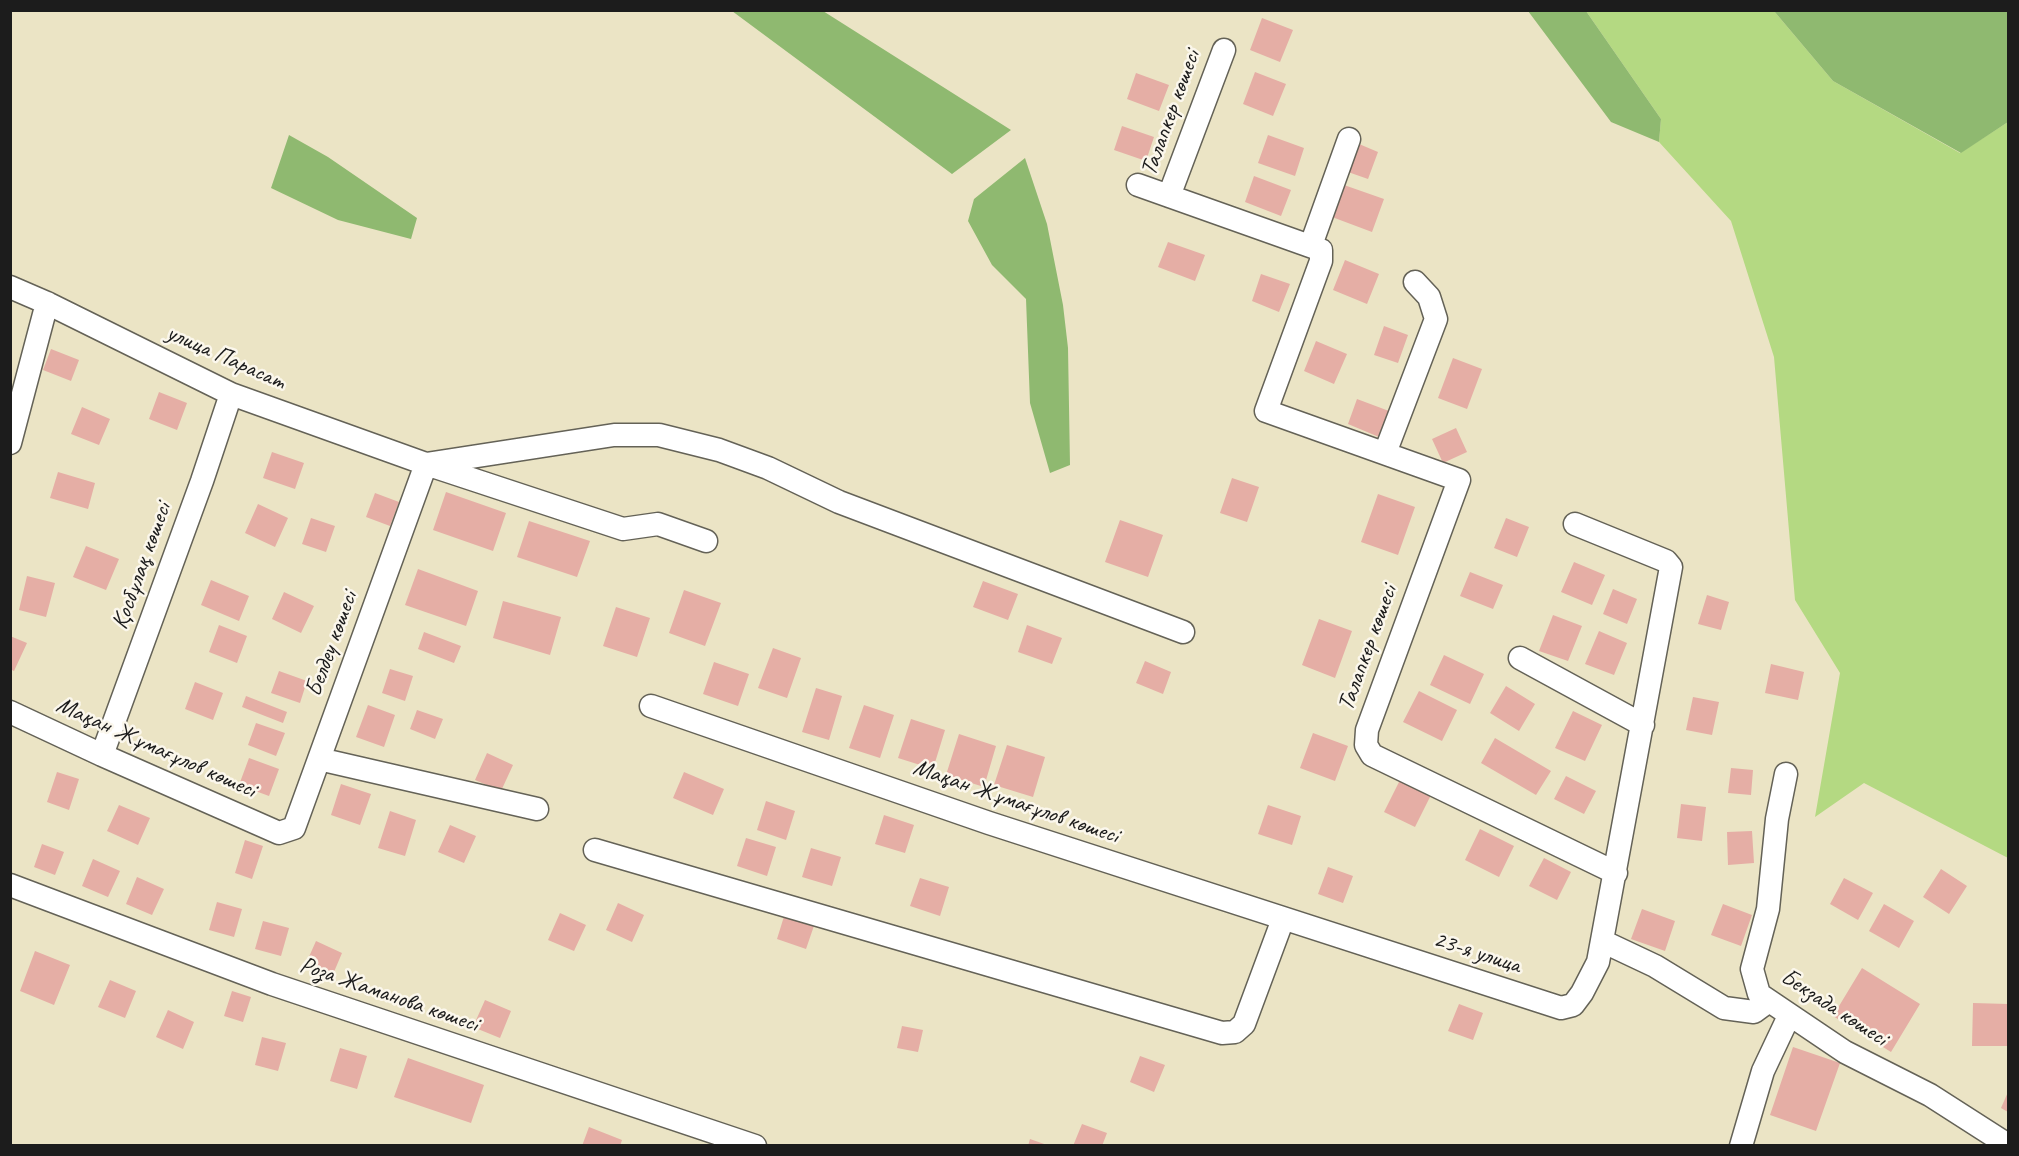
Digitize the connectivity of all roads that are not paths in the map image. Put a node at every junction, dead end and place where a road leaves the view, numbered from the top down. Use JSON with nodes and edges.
{"nodes":[{"id":1,"x":1224,"y":50,"type":"dead end"},
{"id":2,"x":1349,"y":139,"type":"dead end"},
{"id":3,"x":1138,"y":185,"type":"dead end"},
{"id":4,"x":1169,"y":196,"type":"junction"},
{"id":5,"x":1311,"y":245,"type":"junction"},
{"id":6,"x":1415,"y":282,"type":"dead end"},
{"id":7,"x":10,"y":287,"type":"edge"},
{"id":8,"x":47,"y":303,"type":"junction"},
{"id":9,"x":231,"y":394,"type":"junction"},
{"id":10,"x":10,"y":443,"type":"edge"},
{"id":11,"x":1385,"y":453,"type":"junction"},
{"id":12,"x":426,"y":464,"type":"junction"},
{"id":13,"x":1575,"y":524,"type":"dead end"},
{"id":14,"x":706,"y":541,"type":"dead end"},
{"id":15,"x":1183,"y":632,"type":"dead end"},
{"id":16,"x":1520,"y":658,"type":"dead end"},
{"id":17,"x":651,"y":706,"type":"dead end"},
{"id":18,"x":10,"y":712,"type":"edge"},
{"id":19,"x":1643,"y":725,"type":"junction"},
{"id":20,"x":102,"y":755,"type":"junction"},
{"id":21,"x":319,"y":759,"type":"junction"},
{"id":22,"x":1786,"y":774,"type":"dead end"},
{"id":23,"x":537,"y":809,"type":"dead end"},
{"id":24,"x":279,"y":833,"type":"joint"},
{"id":25,"x":595,"y":850,"type":"dead end"},
{"id":26,"x":1616,"y":873,"type":"junction"},
{"id":27,"x":10,"y":885,"type":"edge"},
{"id":28,"x":1283,"y":919,"type":"junction"},
{"id":29,"x":1602,"y":941,"type":"junction"},
{"id":30,"x":1364,"y":946,"type":"joint"},
{"id":31,"x":1769,"y":1001,"type":"junction"},
{"id":32,"x":1789,"y":1016,"type":"junction"},
{"id":33,"x":2008,"y":1145,"type":"edge"},
{"id":34,"x":755,"y":1146,"type":"edge"},
{"id":35,"x":1741,"y":1146,"type":"edge"}],
"edges":[{"from":1,"to":4,"type":"street","name":"Талапкер көшесі"},
{"from":2,"to":5,"type":"street"},
{"from":3,"to":4,"type":"street","name":"Талапкер көшесі"},
{"from":4,"to":5,"type":"street","name":"Талапкер көшесі"},
{"from":5,"to":11,"type":"street","name":"Талапкер көшесі"},
{"from":6,"to":11,"type":"street"},
{"from":7,"to":8,"type":"street","name":"улица Парасат"},
{"from":8,"to":9,"type":"street","name":"улица Парасат"},
{"from":8,"to":10,"type":"street"},
{"from":9,"to":12,"type":"street","name":"улица Парасат"},
{"from":9,"to":20,"type":"street","name":"Қосбұлақ көшесі"},
{"from":11,"to":26,"type":"street","name":"Талапкер көшесі"},
{"from":12,"to":14,"type":"street","name":"улица Парасат"},
{"from":12,"to":15,"type":"street"},
{"from":12,"to":21,"type":"street","name":"Белдеу көшесі"},
{"from":13,"to":19,"type":"street"},
{"from":16,"to":19,"type":"street"},
{"from":17,"to":28,"type":"street","name":"Мақан Жұмағұлов көшесі"},
{"from":18,"to":20,"type":"street","name":"Мақан Жұмағұлов көшесі"},
{"from":19,"to":26,"type":"street"},
{"from":20,"to":24,"type":"street","name":"Мақан Жұмағұлов көшесі"},
{"from":21,"to":23,"type":"street"},
{"from":21,"to":24,"type":"street","name":"Белдеу көшесі"},
{"from":22,"to":31,"type":"street","name":"Бекзада көшесі"},
{"from":25,"to":28,"type":"street"},
{"from":26,"to":29,"type":"street"},
{"from":27,"to":34,"type":"street","name":"Роза Жаманова көшесі"},
{"from":28,"to":30,"type":"street","name":"Мақан Жұмағұлов көшесі"},
{"from":29,"to":30,"type":"street","name":"23-я улица"},
{"from":29,"to":31,"type":"street"},
{"from":31,"to":32,"type":"street","name":"Бекзада көшесі"},
{"from":32,"to":33,"type":"street","name":"Бекзада көшесі"},
{"from":32,"to":35,"type":"street"}]}
